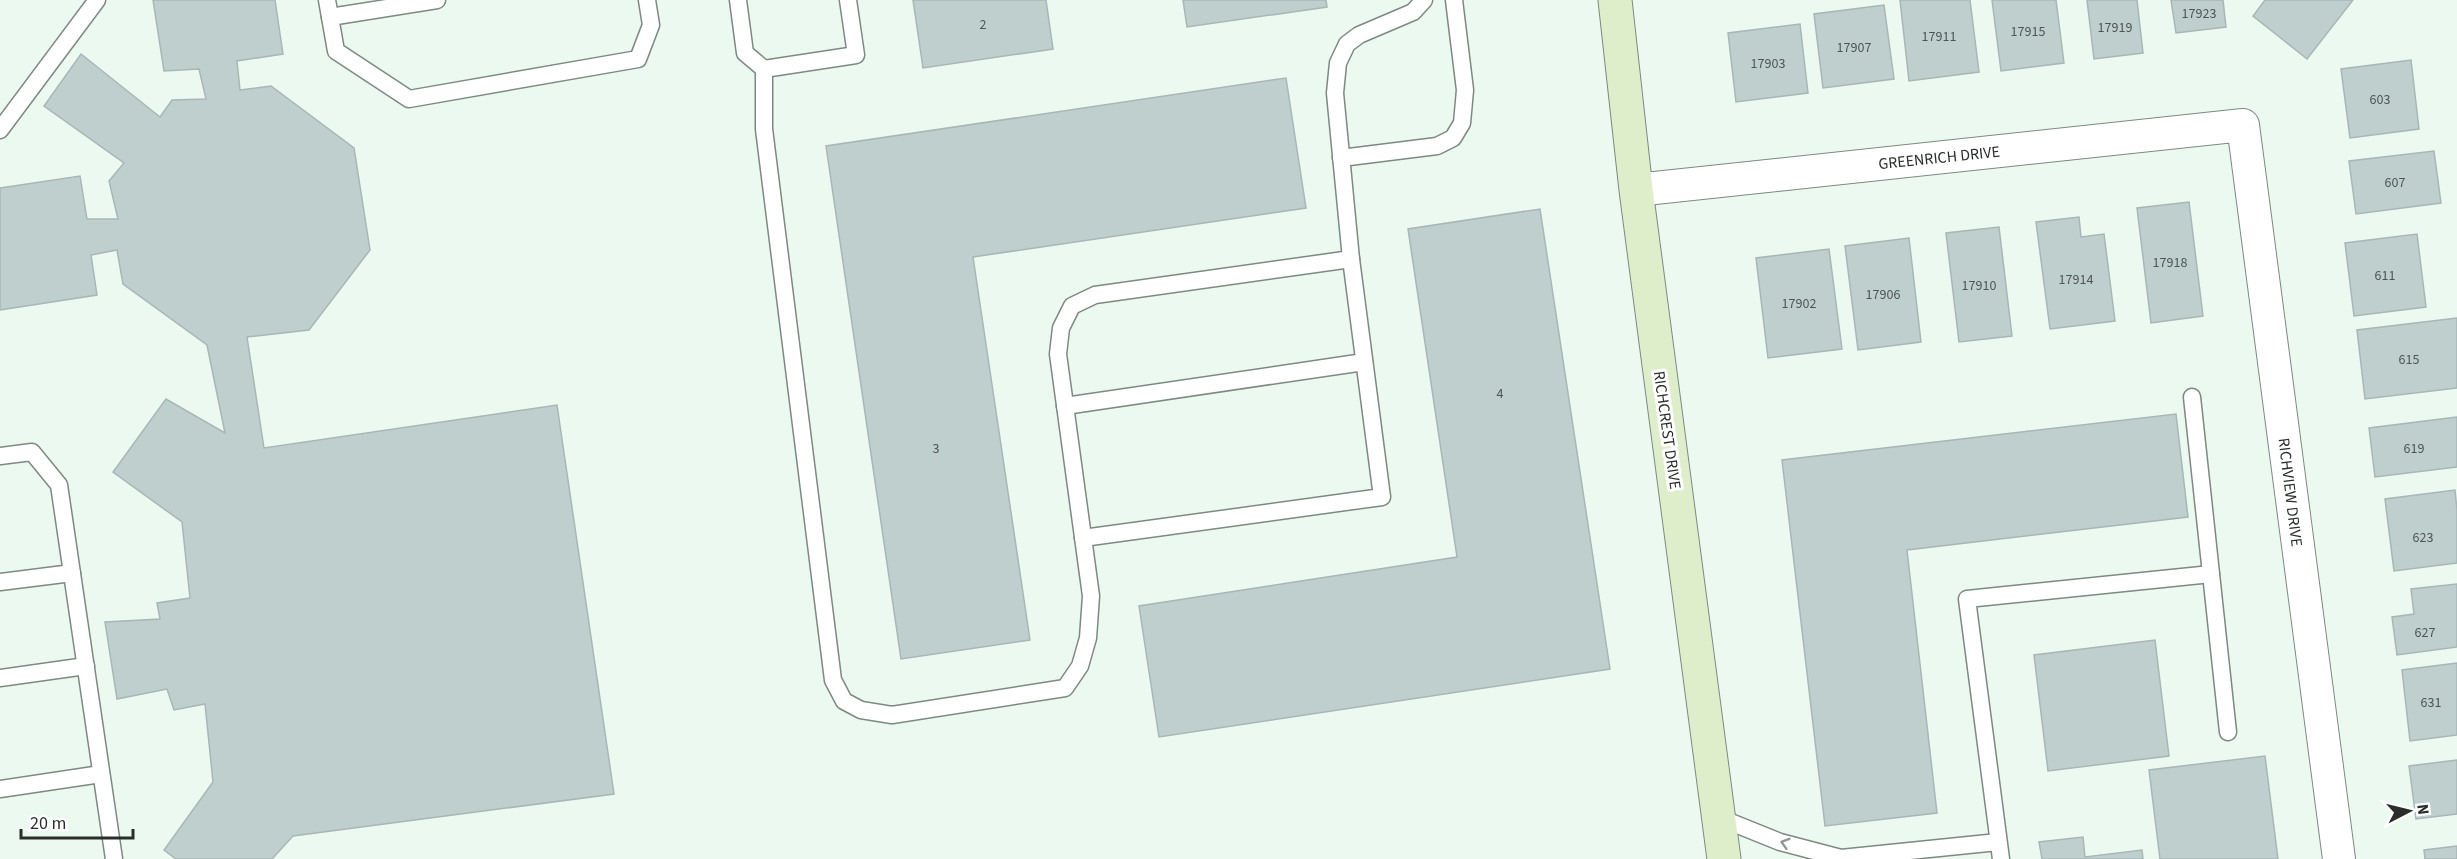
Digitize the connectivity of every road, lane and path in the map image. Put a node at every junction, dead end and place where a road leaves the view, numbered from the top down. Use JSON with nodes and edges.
{"nodes":[{"id":1,"x":97,"y":0,"type":"edge"},
{"id":2,"x":327,"y":0,"type":"edge"},
{"id":3,"x":437,"y":0,"type":"edge"},
{"id":4,"x":647,"y":0,"type":"edge"},
{"id":5,"x":738,"y":0,"type":"edge"},
{"id":6,"x":848,"y":0,"type":"edge"},
{"id":7,"x":1424,"y":0,"type":"edge"},
{"id":8,"x":1454,"y":0,"type":"edge"},
{"id":9,"x":1615,"y":0,"type":"edge"},
{"id":10,"x":330,"y":18,"type":"junction"},
{"id":11,"x":764,"y":69,"type":"junction"},
{"id":12,"x":2243,"y":125,"type":"joint"},
{"id":13,"x":0,"y":130,"type":"edge"},
{"id":14,"x":1341,"y":158,"type":"junction"},
{"id":15,"x":1636,"y":190,"type":"junction"},
{"id":16,"x":1351,"y":259,"type":"junction"},
{"id":17,"x":1364,"y":363,"type":"junction"},
{"id":18,"x":2192,"y":397,"type":"dead end"},
{"id":19,"x":1065,"y":406,"type":"junction"},
{"id":20,"x":0,"y":456,"type":"edge"},
{"id":21,"x":1083,"y":538,"type":"junction"},
{"id":22,"x":72,"y":573,"type":"junction"},
{"id":23,"x":2211,"y":574,"type":"junction"},
{"id":24,"x":0,"y":582,"type":"edge"},
{"id":25,"x":86,"y":666,"type":"junction"},
{"id":26,"x":0,"y":678,"type":"edge"},
{"id":27,"x":2228,"y":732,"type":"dead end"},
{"id":28,"x":101,"y":774,"type":"junction"},
{"id":29,"x":0,"y":789,"type":"edge"},
{"id":30,"x":1718,"y":817,"type":"junction"},
{"id":31,"x":1998,"y":842,"type":"junction"},
{"id":32,"x":1840,"y":858,"type":"edge"},
{"id":33,"x":114,"y":859,"type":"edge"},
{"id":34,"x":1724,"y":859,"type":"edge"},
{"id":35,"x":2001,"y":859,"type":"edge"},
{"id":36,"x":2339,"y":859,"type":"edge"}],
"edges":[{"from":1,"to":13,"type":"lane"},
{"from":2,"to":10,"type":"lane"},
{"from":3,"to":10,"type":"lane"},
{"from":4,"to":10,"type":"lane"},
{"from":5,"to":11,"type":"lane"},
{"from":6,"to":11,"type":"lane"},
{"from":7,"to":14,"type":"lane"},
{"from":8,"to":14,"type":"lane"},
{"from":9,"to":15,"type":"street","name":"RICHCREST DRIVE"},
{"from":11,"to":21,"type":"lane"},
{"from":12,"to":15,"type":"street","name":"GREENRICH DRIVE"},
{"from":12,"to":36,"type":"street","name":"RICHVIEW DRIVE"},
{"from":14,"to":16,"type":"lane"},
{"from":15,"to":30,"type":"street","name":"RICHCREST DRIVE"},
{"from":16,"to":17,"type":"lane"},
{"from":16,"to":19,"type":"lane"},
{"from":17,"to":19,"type":"lane"},
{"from":17,"to":21,"type":"lane"},
{"from":18,"to":23,"type":"lane"},
{"from":19,"to":21,"type":"lane"},
{"from":20,"to":22,"type":"lane"},
{"from":22,"to":24,"type":"lane"},
{"from":22,"to":25,"type":"lane"},
{"from":23,"to":27,"type":"lane"},
{"from":23,"to":31,"type":"lane"},
{"from":25,"to":26,"type":"lane"},
{"from":25,"to":28,"type":"lane"},
{"from":28,"to":29,"type":"lane"},
{"from":28,"to":33,"type":"lane"},
{"from":32,"to":30,"type":"lane","one_way":true},
{"from":30,"to":34,"type":"street","name":"RICHCREST DRIVE"},
{"from":31,"to":32,"type":"lane"},
{"from":31,"to":35,"type":"lane"}]}
